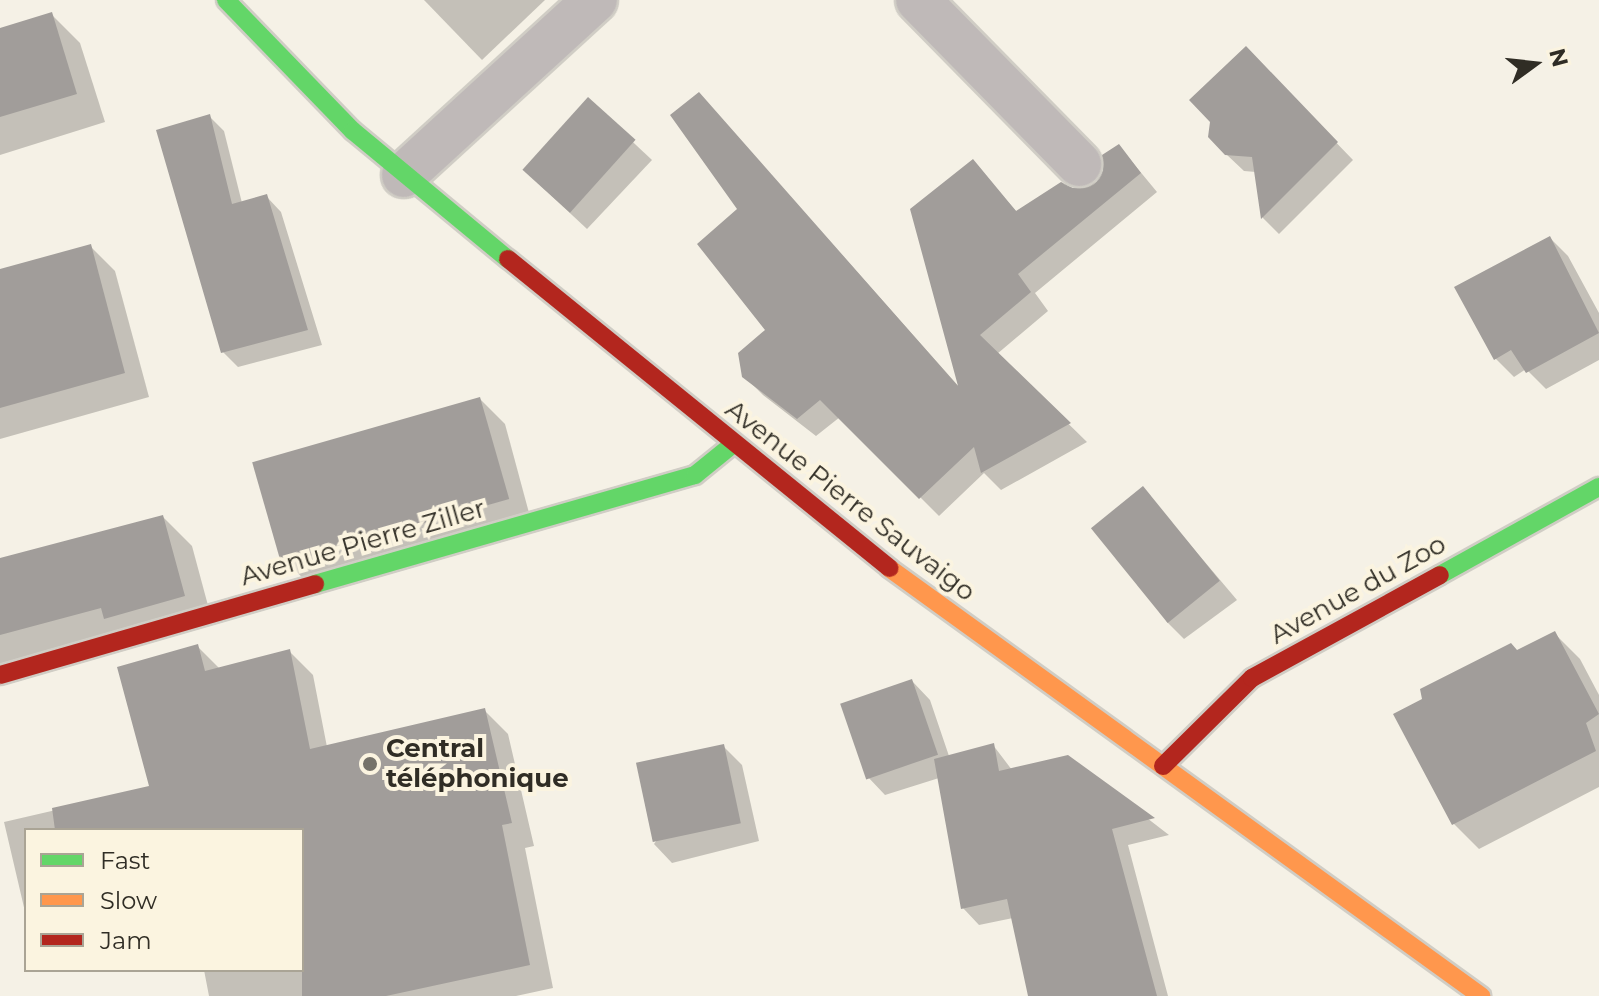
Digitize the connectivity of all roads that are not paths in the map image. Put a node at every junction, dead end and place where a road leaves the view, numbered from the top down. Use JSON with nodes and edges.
{"nodes":[{"id":1,"x":226,"y":0,"type":"edge"},
{"id":2,"x":595,"y":0,"type":"edge"},
{"id":3,"x":918,"y":0,"type":"edge"},
{"id":4,"x":1079,"y":164,"type":"dead end"},
{"id":5,"x":404,"y":175,"type":"junction"},
{"id":6,"x":732,"y":445,"type":"junction"},
{"id":7,"x":1599,"y":487,"type":"edge"},
{"id":8,"x":0,"y":675,"type":"edge"},
{"id":9,"x":1163,"y":766,"type":"junction"},
{"id":10,"x":1481,"y":996,"type":"edge"}],
"edges":[{"from":1,"to":5,"type":"main road","name":"Avenue Pierre Sauvaigo"},
{"from":2,"to":5,"type":"street"},
{"from":3,"to":4,"type":"street"},
{"from":5,"to":6,"type":"main road","name":"Avenue Pierre Sauvaigo"},
{"from":6,"to":8,"type":"main road","name":"Avenue Pierre Ziller"},
{"from":6,"to":9,"type":"main road","name":"Avenue Pierre Sauvaigo"},
{"from":7,"to":9,"type":"main road","name":"Avenue du Zoo"},
{"from":9,"to":10,"type":"main road","name":"Avenue Pierre Sauvaigo"}]}
